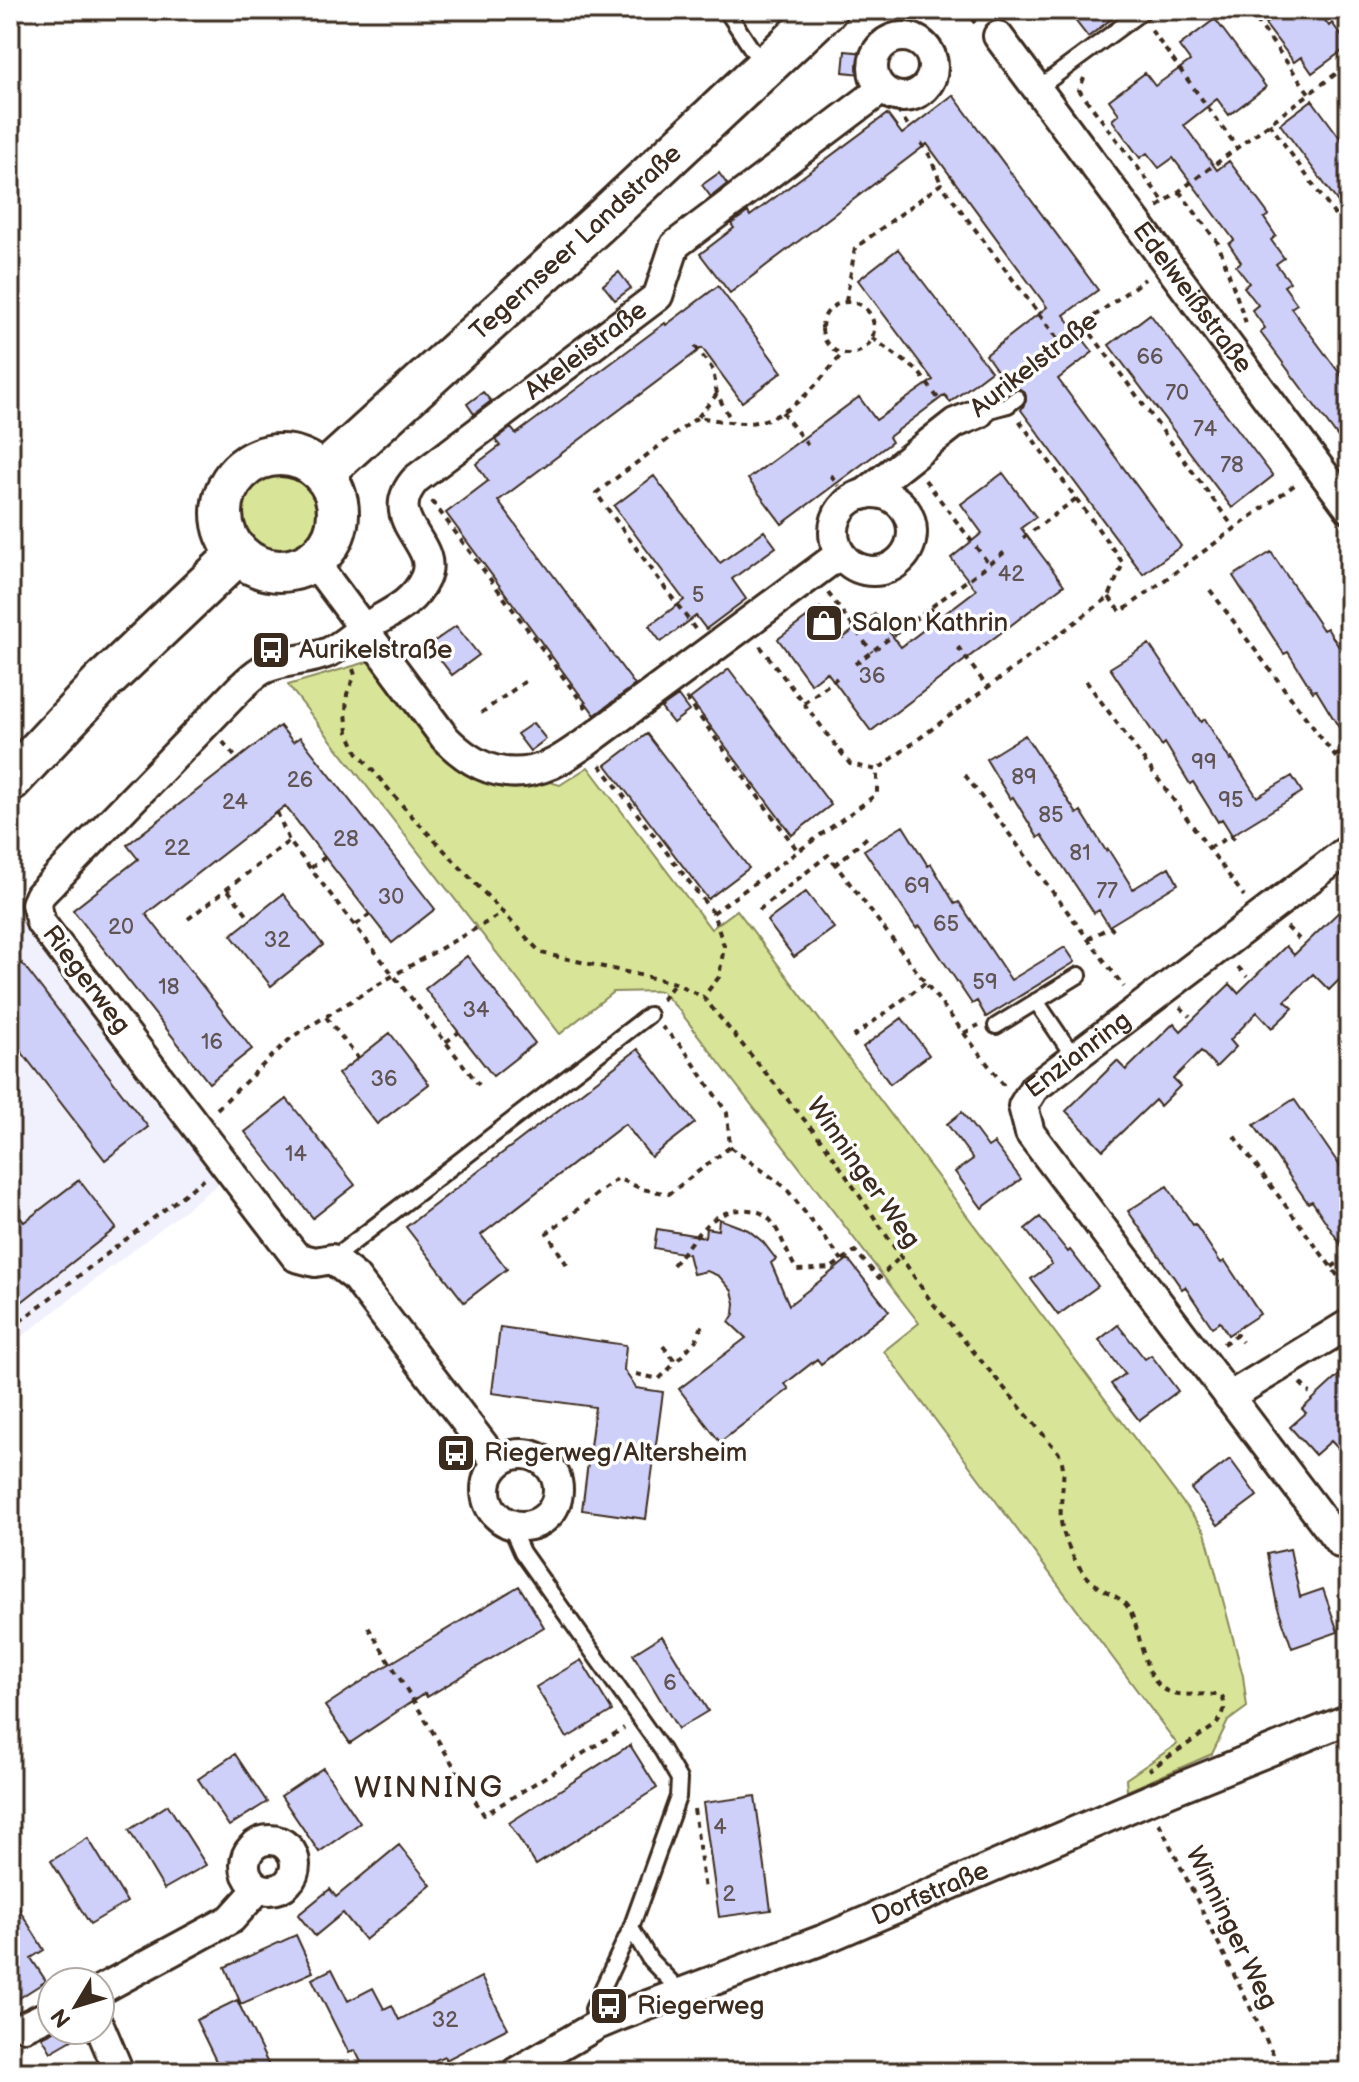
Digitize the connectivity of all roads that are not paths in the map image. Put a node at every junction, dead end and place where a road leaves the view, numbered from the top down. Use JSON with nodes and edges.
{"nodes":[{"id":1,"x":726,"y":10,"type":"edge"},
{"id":2,"x":826,"y":10,"type":"edge"},
{"id":3,"x":1142,"y":12,"type":"edge"},
{"id":4,"x":998,"y":36,"type":"dead end"},
{"id":5,"x":764,"y":68,"type":"junction"},
{"id":6,"x":1037,"y":89,"type":"junction"},
{"id":7,"x":889,"y":93,"type":"road end"},
{"id":8,"x":1012,"y":401,"type":"road end"},
{"id":9,"x":967,"y":418,"type":"joint"},
{"id":10,"x":323,"y":473,"type":"junction"},
{"id":11,"x":863,"y":495,"type":"junction"},
{"id":12,"x":1349,"y":508,"type":"edge"},
{"id":13,"x":238,"y":554,"type":"junction"},
{"id":14,"x":840,"y":554,"type":"junction"},
{"id":15,"x":314,"y":562,"type":"junction"},
{"id":16,"x":364,"y":628,"type":"junction"},
{"id":17,"x":10,"y":781,"type":"edge"},
{"id":18,"x":1349,"y":849,"type":"edge"},
{"id":19,"x":1079,"y":975,"type":"dead end"},
{"id":20,"x":1036,"y":1001,"type":"junction"},
{"id":21,"x":649,"y":1015,"type":"road end"},
{"id":22,"x":988,"y":1025,"type":"road end"},
{"id":23,"x":1074,"y":1057,"type":"junction"},
{"id":24,"x":332,"y":1259,"type":"junction"},
{"id":25,"x":1349,"y":1324,"type":"edge"},
{"id":26,"x":1229,"y":1397,"type":"junction"},
{"id":27,"x":497,"y":1463,"type":"junction"},
{"id":28,"x":510,"y":1525,"type":"junction"},
{"id":29,"x":1340,"y":1543,"type":"dead end"},
{"id":30,"x":1349,"y":1719,"type":"edge"},
{"id":31,"x":259,"y":1888,"type":"dead end"},
{"id":32,"x":631,"y":1928,"type":"junction"},
{"id":33,"x":116,"y":1981,"type":"edge"},
{"id":34,"x":681,"y":1992,"type":"junction"},
{"id":35,"x":36,"y":2021,"type":"edge"},
{"id":36,"x":597,"y":2025,"type":"junction"},
{"id":37,"x":25,"y":2026,"type":"dead end"},
{"id":38,"x":108,"y":2046,"type":"edge"},
{"id":39,"x":119,"y":2072,"type":"edge"},
{"id":40,"x":516,"y":2072,"type":"edge"}],
"edges":[{"from":1,"to":5,"type":"lane"},
{"from":2,"to":5,"type":"main road","name":"Tegernseer Landstraße"},
{"from":3,"to":6,"type":"lane"},
{"from":4,"to":6,"type":"street","name":"Edelweißstraße"},
{"from":5,"to":10,"type":"main road","name":"Tegernseer Landstraße"},
{"from":6,"to":12,"type":"street","name":"Edelweißstraße"},
{"from":7,"to":16,"type":"street","name":"Akeleistraße"},
{"from":8,"to":9,"type":"lane"},
{"from":9,"to":11,"type":"street","name":"Aurikelstraße"},
{"from":10,"to":13,"type":"main road"},
{"from":10,"to":15,"type":"main road"},
{"from":11,"to":14,"type":"street","name":"Aurikelstraße"},
{"from":11,"to":14,"type":"street"},
{"from":13,"to":15,"type":"main road"},
{"from":13,"to":17,"type":"main road"},
{"from":14,"to":16,"type":"street"},
{"from":15,"to":16,"type":"street"},
{"from":16,"to":24,"type":"street","name":"Riegerweg"},
{"from":18,"to":23,"type":"street","name":"Enzianring"},
{"from":19,"to":20,"type":"lane"},
{"from":20,"to":22,"type":"lane"},
{"from":20,"to":23,"type":"lane"},
{"from":21,"to":24,"type":"lane"},
{"from":23,"to":26,"type":"street","name":"Enzianring"},
{"from":24,"to":27,"type":"street"},
{"from":25,"to":26,"type":"street"},
{"from":26,"to":29,"type":"street","name":"Enzianring"},
{"from":27,"to":28,"type":"street"},
{"from":27,"to":28,"type":"street"},
{"from":28,"to":32,"type":"lane"},
{"from":30,"to":34,"type":"street","name":"Dorfstraße"},
{"from":31,"to":33,"type":"street"},
{"from":32,"to":34,"type":"lane"},
{"from":32,"to":36,"type":"lane"},
{"from":34,"to":36,"type":"street","name":"Dorfstraße"},
{"from":35,"to":37,"type":"street"},
{"from":36,"to":40,"type":"street","name":"Dorfstraße"},
{"from":38,"to":39,"type":"street"}]}
